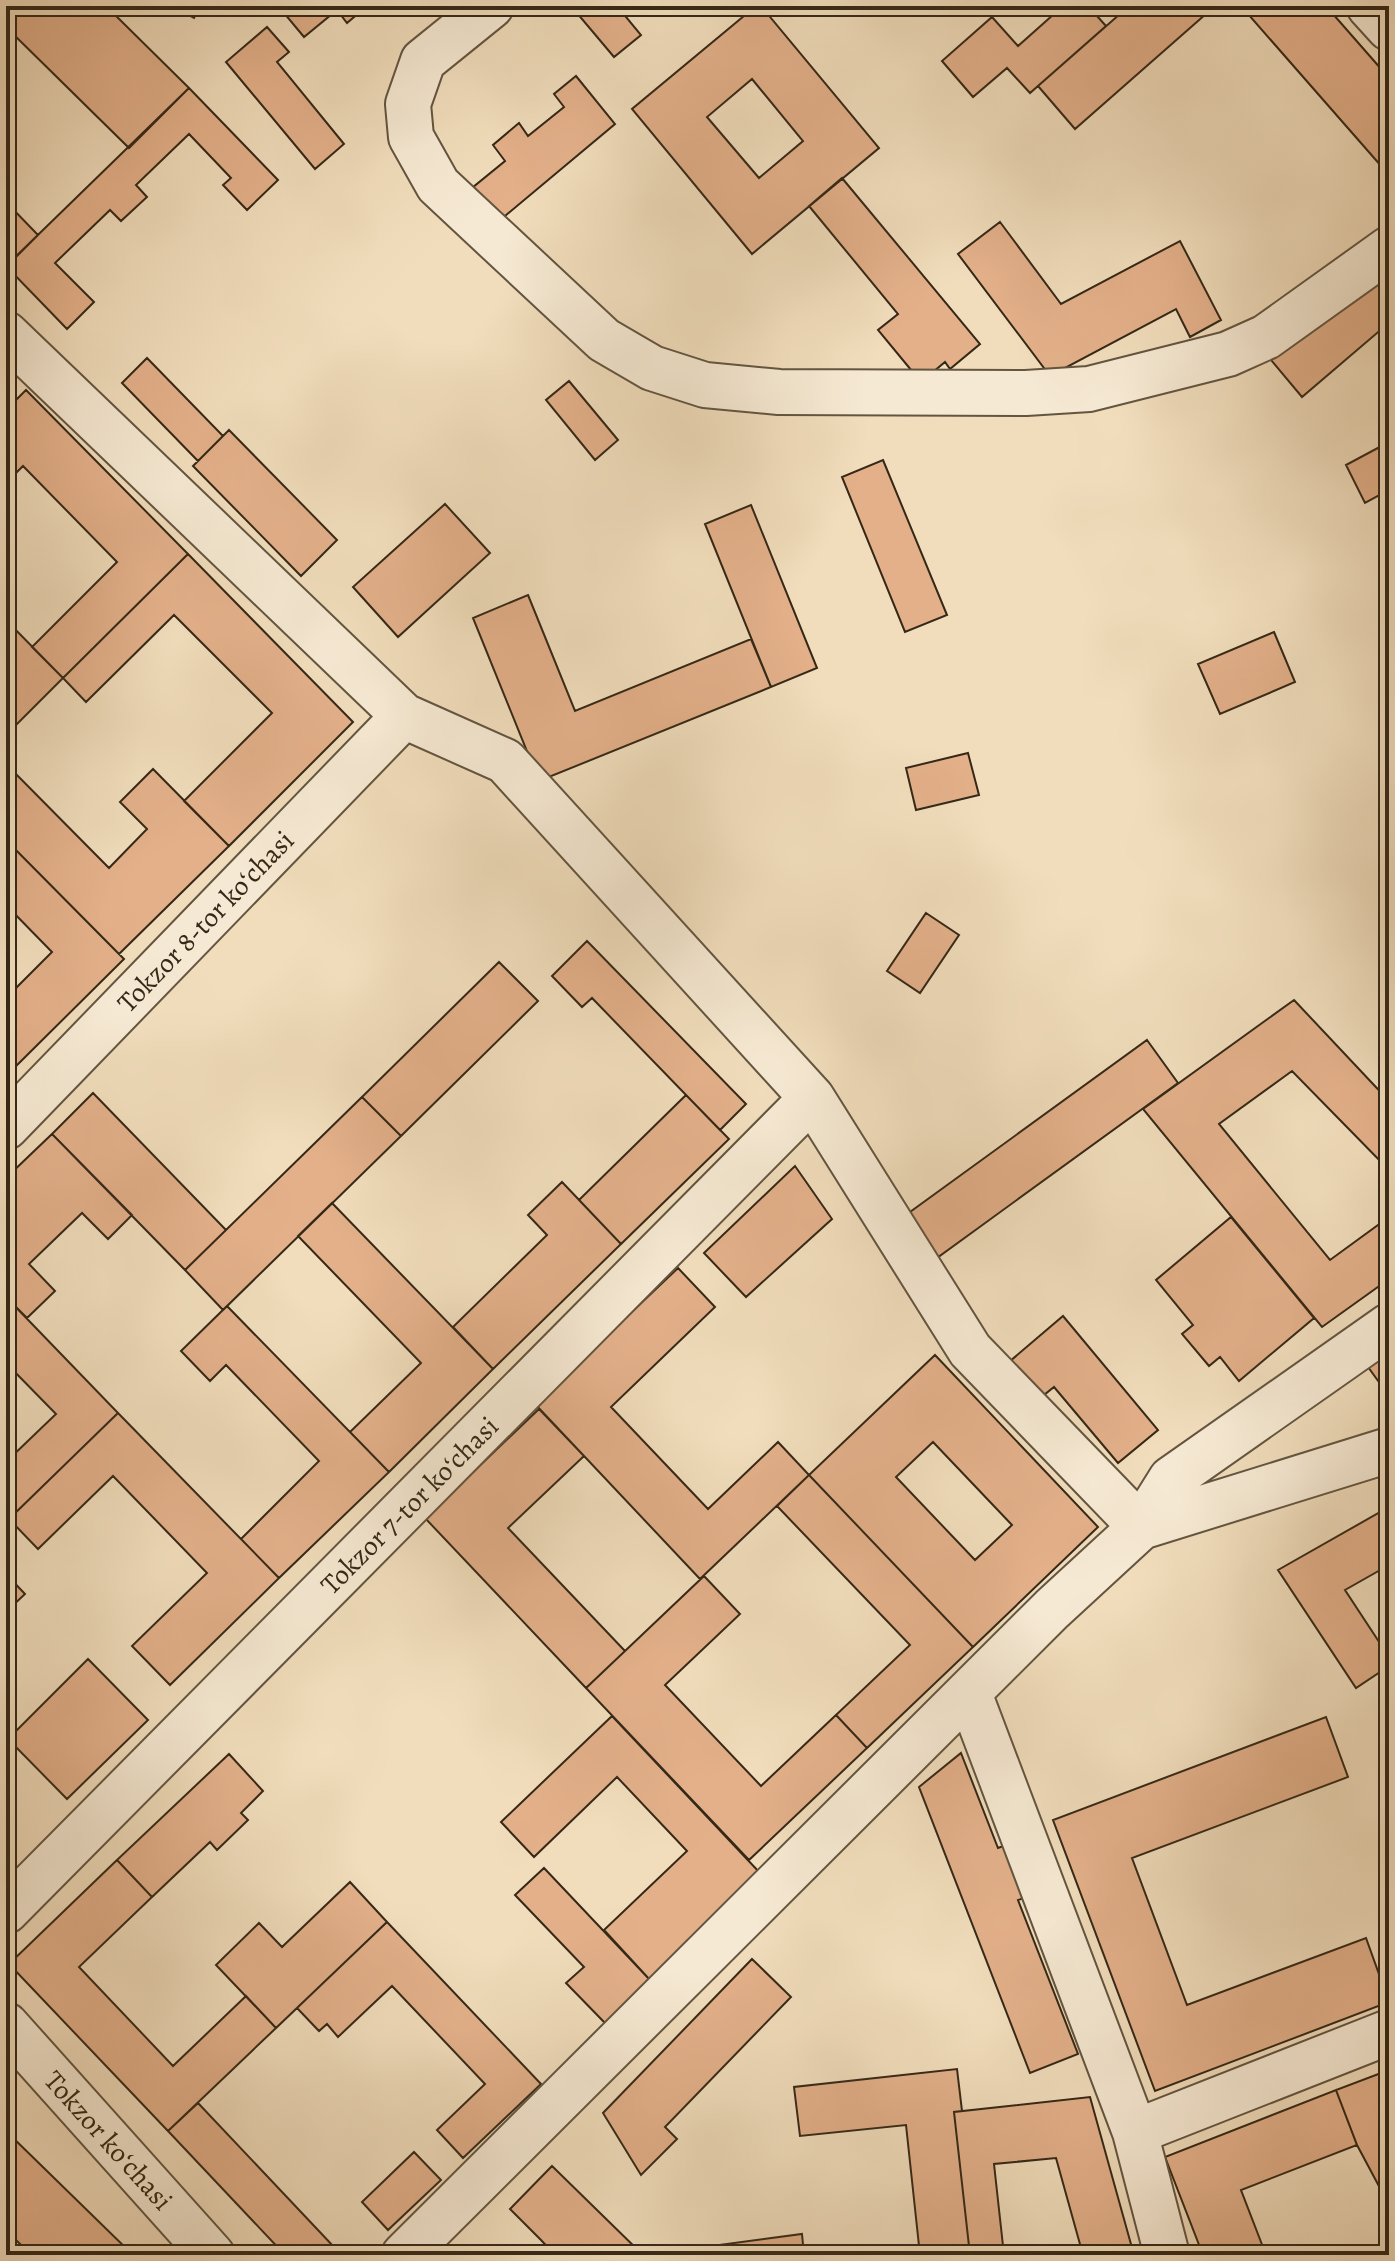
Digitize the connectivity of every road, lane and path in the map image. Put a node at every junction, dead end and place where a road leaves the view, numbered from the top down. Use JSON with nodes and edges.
{"nodes":[{"id":1,"x":491,"y":6,"type":"edge"},
{"id":2,"x":1369,"y":6,"type":"edge"},
{"id":3,"x":1389,"y":28,"type":"edge"},
{"id":4,"x":1389,"y":249,"type":"edge"},
{"id":5,"x":9,"y":343,"type":"edge"},
{"id":6,"x":404,"y":716,"type":"junction"},
{"id":7,"x":812,"y":1098,"type":"junction"},
{"id":8,"x":6,"y":1127,"type":"edge"},
{"id":9,"x":1389,"y":1326,"type":"edge"},
{"id":10,"x":1389,"y":1450,"type":"edge"},
{"id":11,"x":1141,"y":1527,"type":"junction"},
{"id":12,"x":969,"y":1693,"type":"junction"},
{"id":13,"x":6,"y":1911,"type":"edge"},
{"id":14,"x":6,"y":2025,"type":"edge"},
{"id":15,"x":1389,"y":2032,"type":"edge"},
{"id":16,"x":1135,"y":2132,"type":"junction"},
{"id":17,"x":212,"y":2255,"type":"edge"},
{"id":18,"x":404,"y":2255,"type":"edge"},
{"id":19,"x":1167,"y":2255,"type":"edge"}],
"edges":[{"from":1,"to":4,"type":"street"},
{"from":2,"to":3,"type":"street"},
{"from":5,"to":6,"type":"street"},
{"from":6,"to":7,"type":"street"},
{"from":6,"to":8,"type":"street","name":"Tokzor 8-tor koʻchasi"},
{"from":7,"to":11,"type":"street"},
{"from":7,"to":13,"type":"street","name":"Tokzor 7-tor koʻchasi"},
{"from":9,"to":11,"type":"street"},
{"from":10,"to":11,"type":"street"},
{"from":11,"to":12,"type":"street"},
{"from":12,"to":16,"type":"street"},
{"from":12,"to":18,"type":"street"},
{"from":14,"to":17,"type":"street","name":"Tokzor koʻchasi"},
{"from":15,"to":16,"type":"street"},
{"from":16,"to":19,"type":"street"}]}
